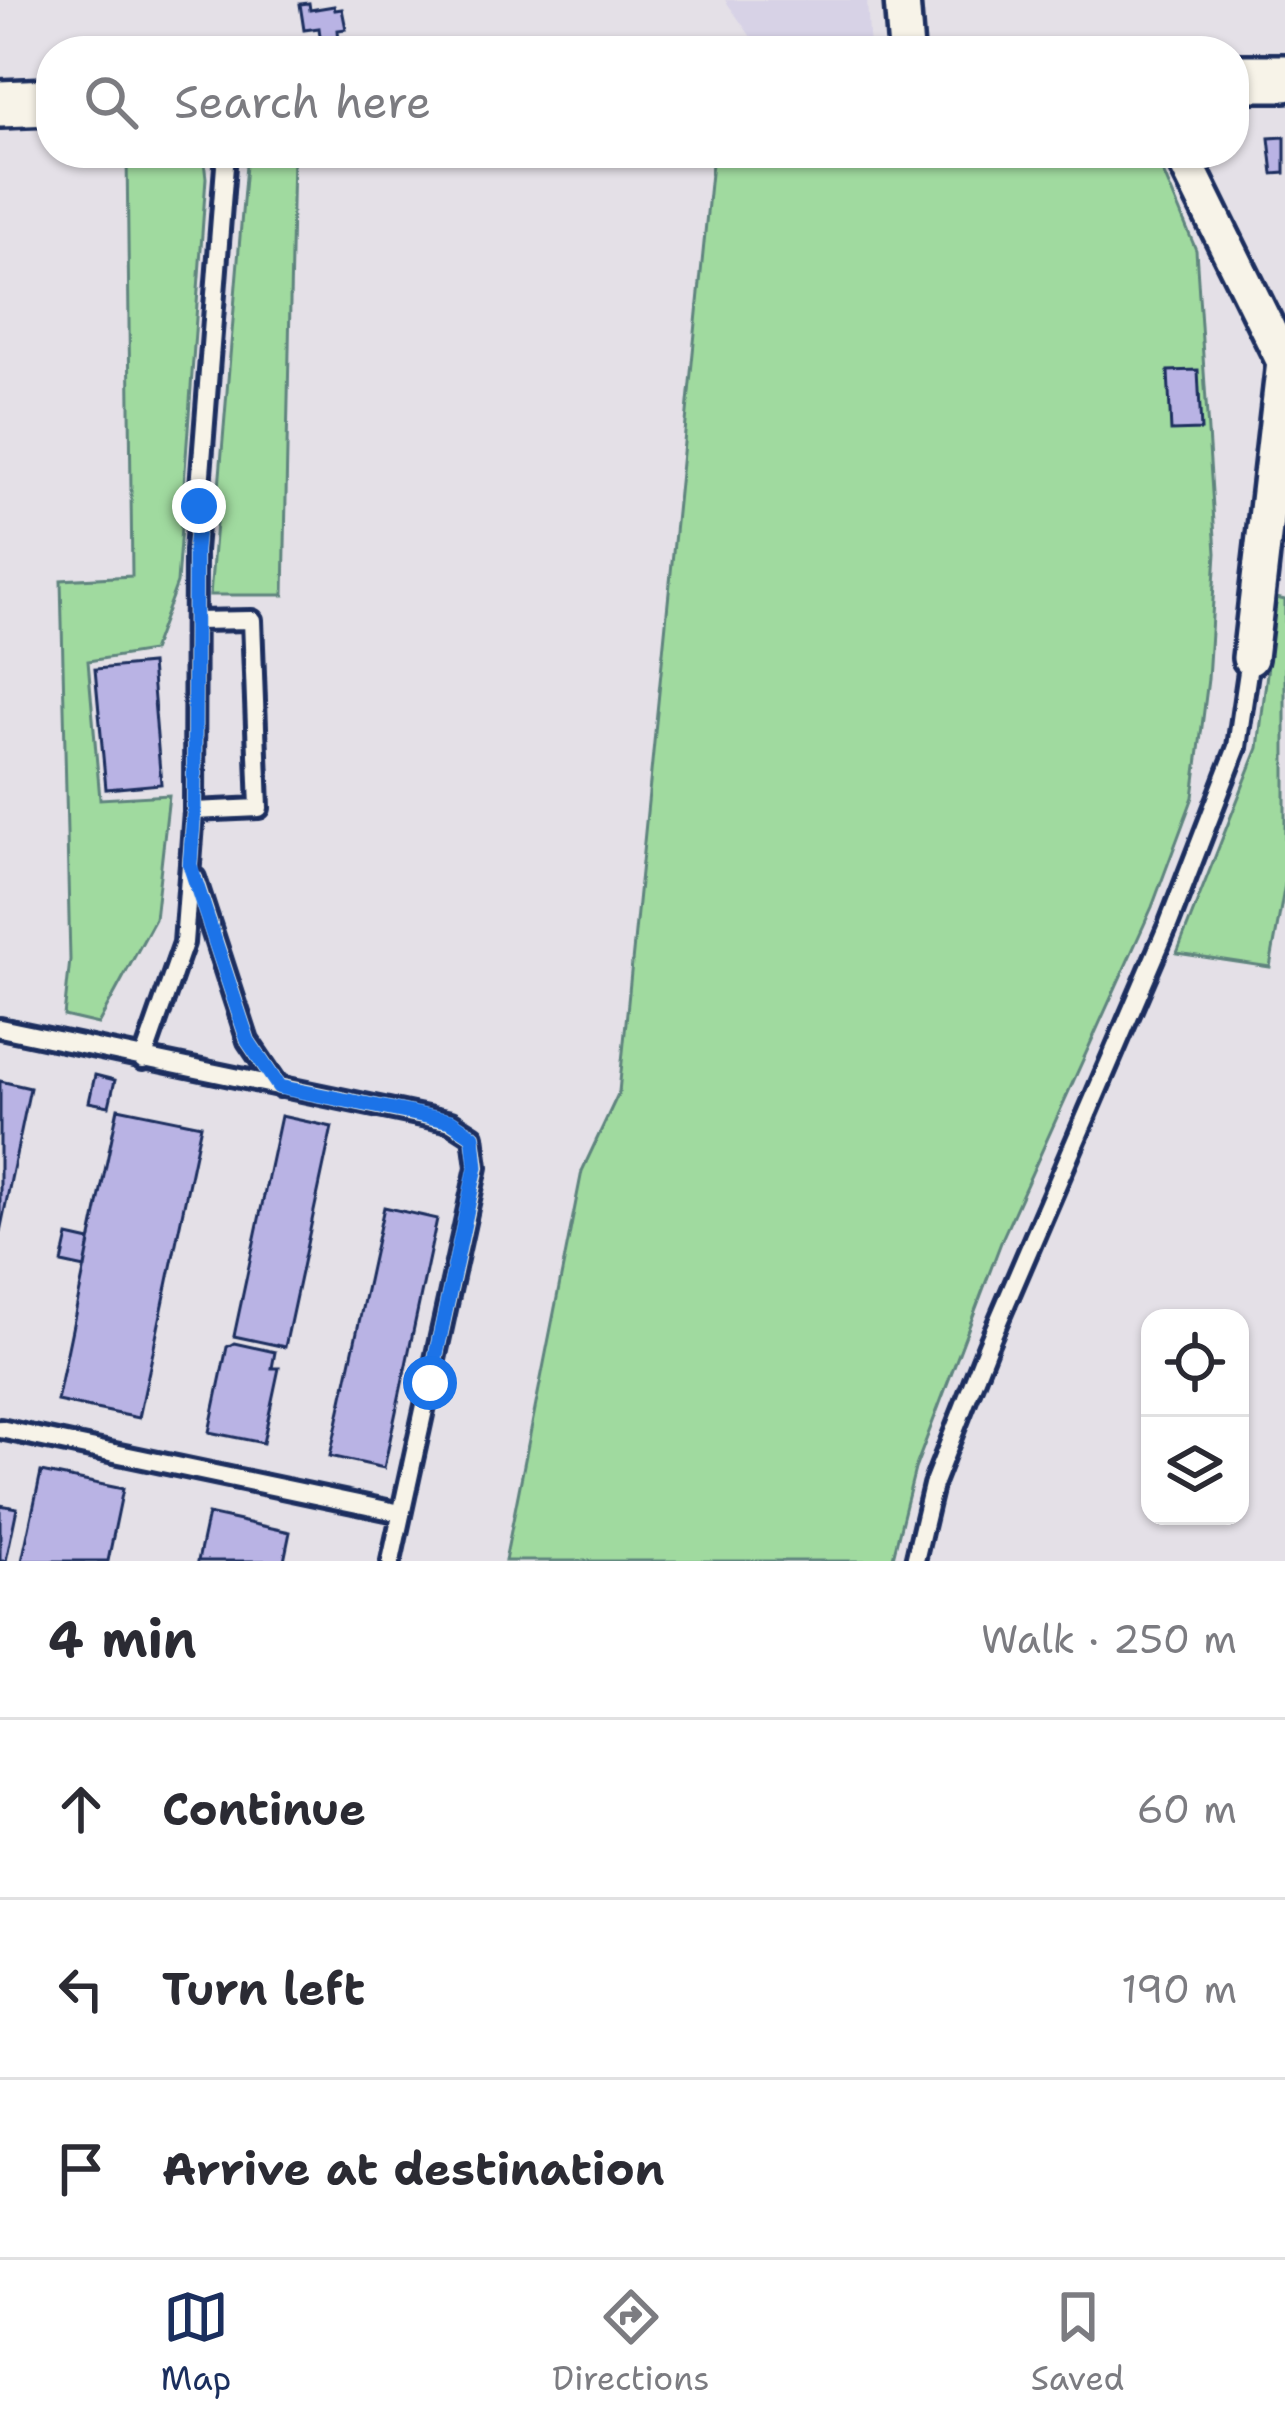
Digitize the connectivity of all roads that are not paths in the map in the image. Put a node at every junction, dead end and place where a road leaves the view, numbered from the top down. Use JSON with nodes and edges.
{"nodes":[{"id":1,"x":902,"y":0,"type":"edge"},
{"id":2,"x":904,"y":36,"type":"edge"},
{"id":3,"x":1249,"y":78,"type":"edge"},
{"id":4,"x":1285,"y":78,"type":"edge"},
{"id":5,"x":36,"y":103,"type":"edge"},
{"id":6,"x":0,"y":104,"type":"edge"},
{"id":7,"x":225,"y":168,"type":"edge"},
{"id":8,"x":1188,"y":168,"type":"edge"},
{"id":9,"x":1285,"y":362,"type":"edge"},
{"id":10,"x":195,"y":621,"type":"junction"},
{"id":11,"x":1250,"y":658,"type":"joint"},
{"id":12,"x":194,"y":811,"type":"junction"},
{"id":13,"x":190,"y":865,"type":"junction"},
{"id":14,"x":0,"y":1028,"type":"edge"},
{"id":15,"x":143,"y":1060,"type":"junction"},
{"id":16,"x":279,"y":1087,"type":"junction"},
{"id":17,"x":0,"y":1429,"type":"edge"},
{"id":18,"x":401,"y":1513,"type":"junction"},
{"id":19,"x":391,"y":1561,"type":"edge"},
{"id":20,"x":915,"y":1561,"type":"edge"}],
"edges":[{"from":1,"to":2,"type":"street"},
{"from":3,"to":4,"type":"main road"},
{"from":5,"to":6,"type":"main road"},
{"from":7,"to":10,"type":"lane"},
{"from":8,"to":9,"type":"street"},
{"from":9,"to":11,"type":"street"},
{"from":10,"to":12,"type":"lane"},
{"from":10,"to":12,"type":"lane"},
{"from":11,"to":20,"type":"lane"},
{"from":12,"to":13,"type":"lane"},
{"from":13,"to":15,"type":"lane"},
{"from":13,"to":16,"type":"lane"},
{"from":14,"to":15,"type":"lane"},
{"from":15,"to":16,"type":"lane"},
{"from":16,"to":18,"type":"lane"},
{"from":17,"to":18,"type":"lane"},
{"from":18,"to":19,"type":"lane"}]}
